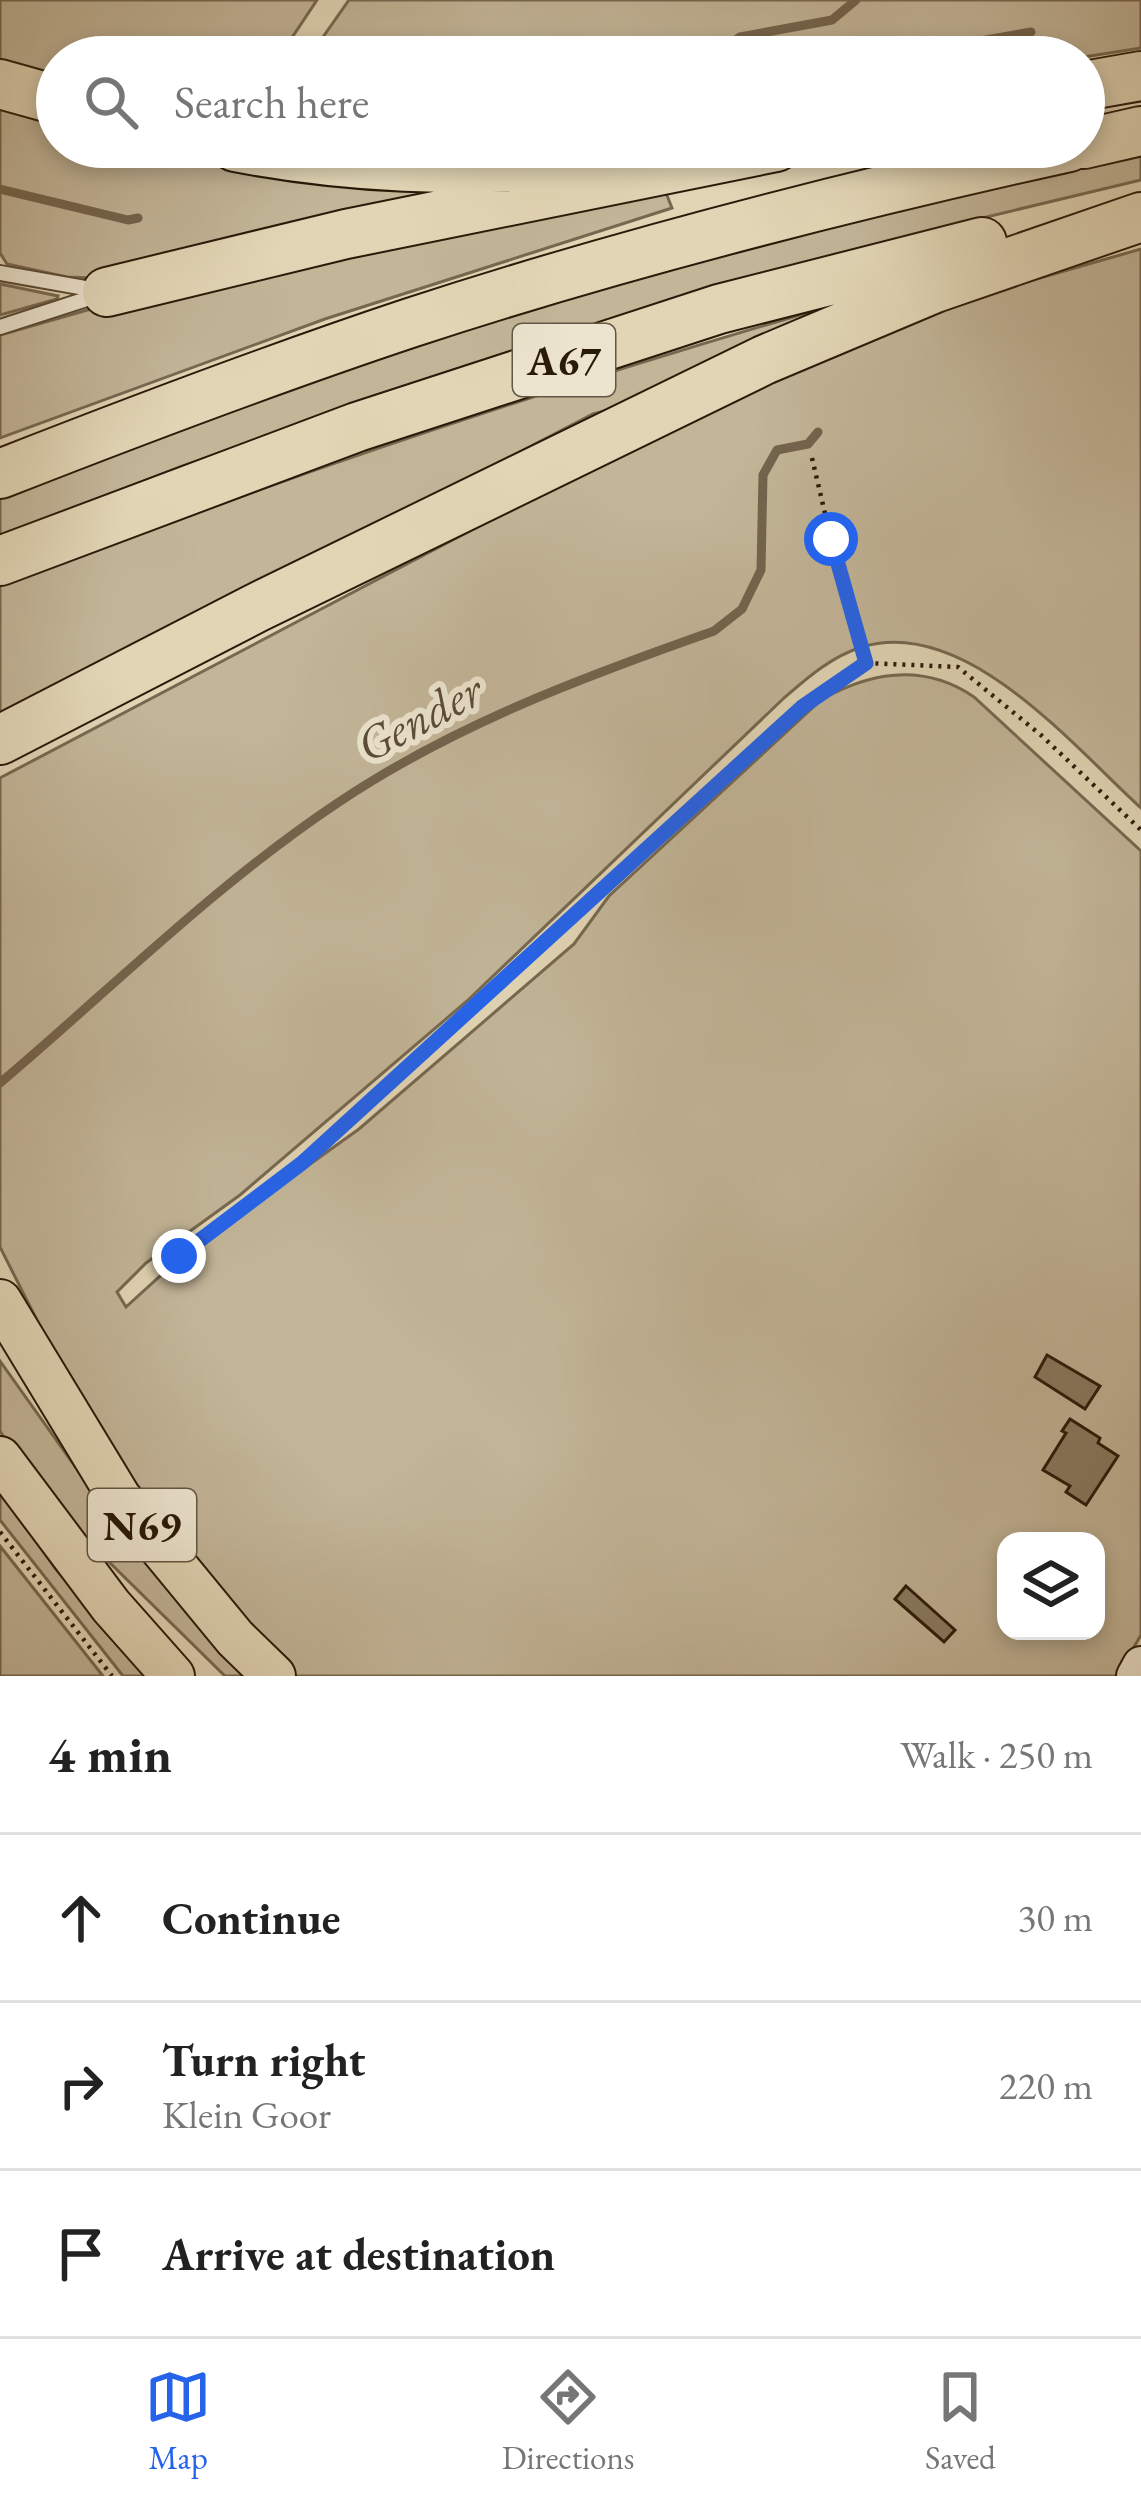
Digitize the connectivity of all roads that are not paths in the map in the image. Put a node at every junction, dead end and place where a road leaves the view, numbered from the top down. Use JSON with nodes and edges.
{"nodes":[{"id":1,"x":1141,"y":76,"type":"edge"},
{"id":2,"x":1105,"y":82,"type":"edge"},
{"id":3,"x":0,"y":84,"type":"edge"},
{"id":4,"x":36,"y":94,"type":"edge"},
{"id":5,"x":1141,"y":131,"type":"edge"},
{"id":6,"x":1105,"y":139,"type":"edge"},
{"id":7,"x":406,"y":168,"type":"edge"},
{"id":8,"x":485,"y":168,"type":"edge"},
{"id":9,"x":679,"y":168,"type":"edge"},
{"id":10,"x":979,"y":168,"type":"edge"},
{"id":11,"x":1141,"y":203,"type":"edge"},
{"id":12,"x":1141,"y":218,"type":"edge"},
{"id":13,"x":0,"y":273,"type":"edge"},
{"id":14,"x":106,"y":292,"type":"junction"},
{"id":15,"x":0,"y":328,"type":"edge"},
{"id":16,"x":0,"y":474,"type":"edge"},
{"id":17,"x":0,"y":561,"type":"edge"},
{"id":18,"x":0,"y":740,"type":"edge"},
{"id":19,"x":0,"y":1301,"type":"edge"},
{"id":20,"x":0,"y":1458,"type":"edge"},
{"id":21,"x":1141,"y":1665,"type":"edge"},
{"id":22,"x":172,"y":1676,"type":"edge"},
{"id":23,"x":274,"y":1676,"type":"edge"},
{"id":24,"x":1135,"y":1676,"type":"edge"}],
"edges":[{"from":1,"to":2,"type":"highway"},
{"from":3,"to":4,"type":"highway"},
{"from":5,"to":6,"type":"highway"},
{"from":7,"to":8,"type":"highway"},
{"from":9,"to":14,"type":"highway"},
{"from":10,"to":16,"type":"highway","number":"A67"},
{"from":11,"to":17,"type":"highway","number":"A67"},
{"from":12,"to":18,"type":"highway","number":"A67"},
{"from":13,"to":14,"type":"lane"},
{"from":14,"to":15,"type":"lane"},
{"from":19,"to":23,"type":"main road","number":"N69"},
{"from":20,"to":22,"type":"main road","number":"N69"},
{"from":21,"to":24,"type":"main road"}]}
